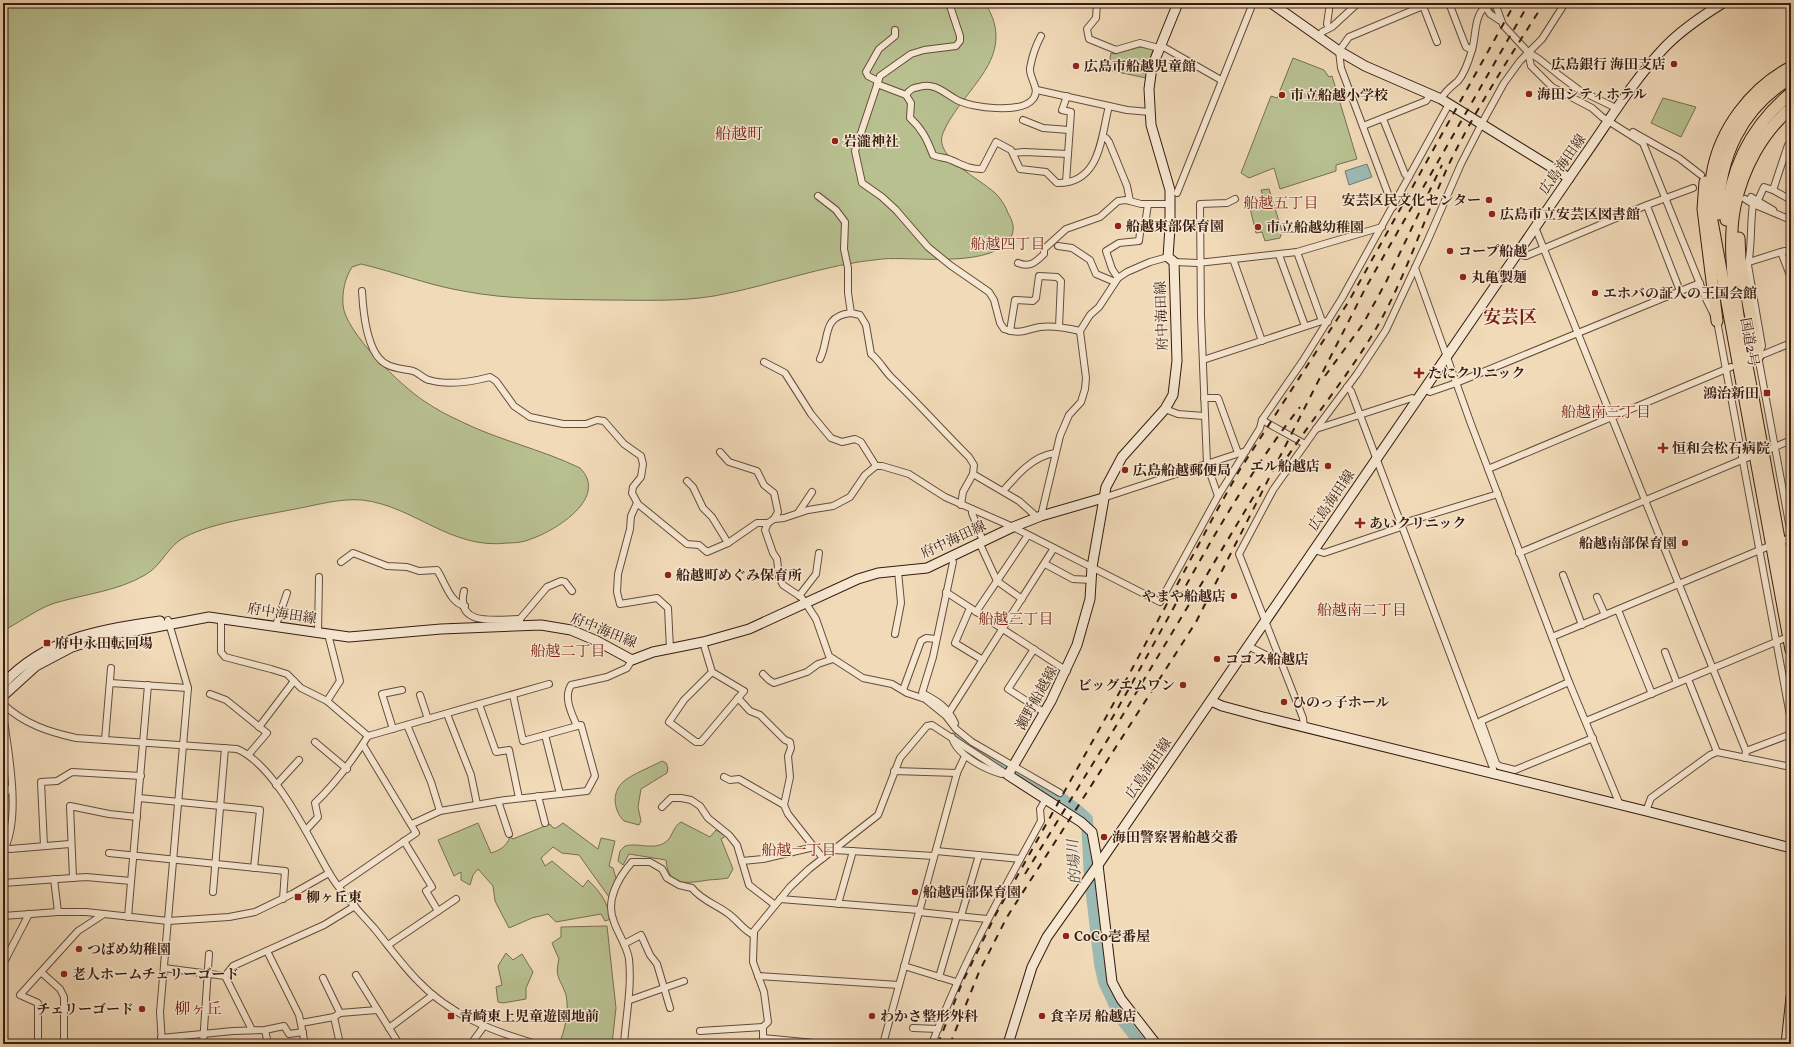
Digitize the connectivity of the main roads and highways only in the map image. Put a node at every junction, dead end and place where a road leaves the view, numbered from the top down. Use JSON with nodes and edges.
{"nodes":[{"id":1,"x":1178,"y":3,"type":"edge"},
{"id":2,"x":1271,"y":3,"type":"edge"},
{"id":3,"x":1722,"y":3,"type":"edge"},
{"id":4,"x":1791,"y":67,"type":"edge"},
{"id":5,"x":1791,"y":78,"type":"edge"},
{"id":6,"x":1791,"y":93,"type":"edge"},
{"id":7,"x":1791,"y":108,"type":"edge"},
{"id":8,"x":1719,"y":163,"type":"junction"},
{"id":9,"x":1710,"y":175,"type":"junction"},
{"id":10,"x":1739,"y":175,"type":"junction"},
{"id":11,"x":1569,"y":178,"type":"junction"},
{"id":12,"x":1718,"y":320,"type":"road end"},
{"id":13,"x":1103,"y":498,"type":"junction"},
{"id":14,"x":1791,"y":604,"type":"edge"},
{"id":15,"x":168,"y":622,"type":"junction"},
{"id":16,"x":1791,"y":650,"type":"edge"},
{"id":17,"x":7,"y":675,"type":"edge"},
{"id":18,"x":3,"y":684,"type":"edge"},
{"id":19,"x":3,"y":696,"type":"edge"},
{"id":20,"x":1211,"y":700,"type":"junction"},
{"id":21,"x":1791,"y":848,"type":"edge"},
{"id":22,"x":1096,"y":868,"type":"junction"},
{"id":23,"x":1791,"y":997,"type":"edge"},
{"id":24,"x":1008,"y":1044,"type":"edge"},
{"id":25,"x":1156,"y":1044,"type":"edge"},
{"id":26,"x":1786,"y":1044,"type":"edge"}],
"edges":[{"from":1,"to":13,"type":"main road","name":"府中海田線"},
{"from":2,"to":11,"type":"main road"},
{"from":3,"to":11,"type":"main road","name":"広島海田線"},
{"from":4,"to":8,"type":"highway"},
{"from":5,"to":8,"type":"highway"},
{"from":6,"to":10,"type":"highway"},
{"from":7,"to":10,"type":"highway"},
{"from":8,"to":9,"type":"highway"},
{"from":9,"to":12,"type":"highway"},
{"from":9,"to":16,"type":"highway","name":"国道2号"},
{"from":10,"to":14,"type":"highway","name":"国道2号"},
{"from":11,"to":20,"type":"main road","name":"広島海田線"},
{"from":13,"to":15,"type":"main road","name":"府中海田線"},
{"from":13,"to":22,"type":"main road","name":"瀬野船越線"},
{"from":15,"to":17,"type":"main road","name":"府中海田線"},
{"from":15,"to":19,"type":"main road","name":"府中海田線"},
{"from":17,"to":18,"type":"main road","name":"府中海田線"},
{"from":20,"to":21,"type":"main road"},
{"from":20,"to":22,"type":"main road","name":"広島海田線"},
{"from":22,"to":24,"type":"main road","name":"広島海田線"},
{"from":22,"to":25,"type":"main road"},
{"from":23,"to":26,"type":"main road"}]}
